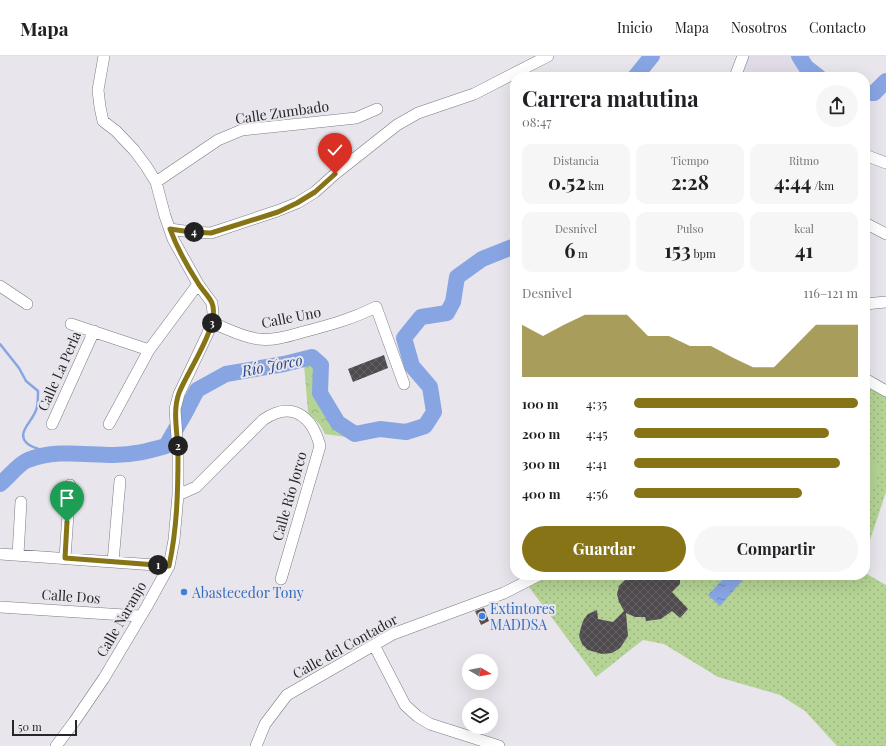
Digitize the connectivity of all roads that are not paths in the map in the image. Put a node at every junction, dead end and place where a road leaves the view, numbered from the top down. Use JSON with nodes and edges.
{"nodes":[{"id":1,"x":548,"y":56,"type":"edge"},
{"id":2,"x":743,"y":56,"type":"edge"},
{"id":3,"x":101,"y":57,"type":"edge"},
{"id":4,"x":517,"y":72,"type":"edge"},
{"id":5,"x":737,"y":72,"type":"edge"},
{"id":6,"x":510,"y":76,"type":"edge"},
{"id":7,"x":377,"y":109,"type":"dead end"},
{"id":8,"x":870,"y":157,"type":"edge"},
{"id":9,"x":886,"y":163,"type":"edge"},
{"id":10,"x":156,"y":182,"type":"junction"},
{"id":11,"x":870,"y":226,"type":"edge"},
{"id":12,"x":170,"y":229,"type":"junction"},
{"id":13,"x":886,"y":234,"type":"edge"},
{"id":14,"x":198,"y":284,"type":"junction"},
{"id":15,"x":0,"y":286,"type":"edge"},
{"id":16,"x":886,"y":302,"type":"edge"},
{"id":17,"x":27,"y":304,"type":"dead end"},
{"id":18,"x":870,"y":304,"type":"edge"},
{"id":19,"x":212,"y":323,"type":"junction"},
{"id":20,"x":71,"y":324,"type":"dead end"},
{"id":21,"x":94,"y":331,"type":"junction"},
{"id":22,"x":149,"y":350,"type":"junction"},
{"id":23,"x":870,"y":382,"type":"edge"},
{"id":24,"x":404,"y":384,"type":"dead end"},
{"id":25,"x":886,"y":391,"type":"edge"},
{"id":26,"x":52,"y":424,"type":"dead end"},
{"id":27,"x":109,"y":424,"type":"dead end"},
{"id":28,"x":120,"y":482,"type":"dead end"},
{"id":29,"x":70,"y":485,"type":"dead end"},
{"id":30,"x":178,"y":495,"type":"junction"},
{"id":31,"x":22,"y":502,"type":"dead end"},
{"id":32,"x":0,"y":554,"type":"edge"},
{"id":33,"x":18,"y":555,"type":"junction"},
{"id":34,"x":65,"y":558,"type":"junction"},
{"id":35,"x":114,"y":562,"type":"junction"},
{"id":36,"x":169,"y":566,"type":"junction"},
{"id":37,"x":281,"y":579,"type":"dead end"},
{"id":38,"x":529,"y":580,"type":"edge"},
{"id":39,"x":0,"y":607,"type":"edge"},
{"id":40,"x":140,"y":616,"type":"junction"},
{"id":41,"x":374,"y":645,"type":"junction"},
{"id":42,"x":56,"y":746,"type":"edge"},
{"id":43,"x":256,"y":746,"type":"edge"},
{"id":44,"x":499,"y":746,"type":"edge"}],
"edges":[{"from":1,"to":4,"type":"street"},
{"from":2,"to":5,"type":"street"},
{"from":3,"to":10,"type":"street","name":"Calle Naranjo"},
{"from":6,"to":12,"type":"street"},
{"from":7,"to":10,"type":"street","name":"Calle Zumbado"},
{"from":8,"to":9,"type":"street"},
{"from":10,"to":12,"type":"street","name":"Calle Naranjo"},
{"from":11,"to":13,"type":"street"},
{"from":12,"to":14,"type":"street","name":"Calle Naranjo"},
{"from":14,"to":19,"type":"street","name":"Calle Naranjo"},
{"from":14,"to":22,"type":"street"},
{"from":15,"to":17,"type":"street"},
{"from":16,"to":18,"type":"street"},
{"from":19,"to":24,"type":"street","name":"Calle Uno"},
{"from":19,"to":30,"type":"street","name":"Calle Naranjo"},
{"from":20,"to":21,"type":"street"},
{"from":21,"to":22,"type":"street"},
{"from":21,"to":26,"type":"street","name":"Calle La Perla"},
{"from":22,"to":27,"type":"street"},
{"from":23,"to":25,"type":"street"},
{"from":28,"to":35,"type":"street"},
{"from":29,"to":34,"type":"street"},
{"from":30,"to":36,"type":"street","name":"Calle Naranjo"},
{"from":30,"to":37,"type":"street","name":"Calle Río Jorco"},
{"from":31,"to":33,"type":"street"},
{"from":32,"to":33,"type":"street"},
{"from":33,"to":34,"type":"street"},
{"from":34,"to":35,"type":"street"},
{"from":35,"to":36,"type":"street"},
{"from":36,"to":40,"type":"street","name":"Calle Naranjo"},
{"from":38,"to":41,"type":"street","name":"Calle del Contador"},
{"from":39,"to":40,"type":"street","name":"Calle Dos"},
{"from":40,"to":42,"type":"street","name":"Calle Naranjo"},
{"from":41,"to":43,"type":"street","name":"Calle del Contador"},
{"from":41,"to":44,"type":"street"}]}
